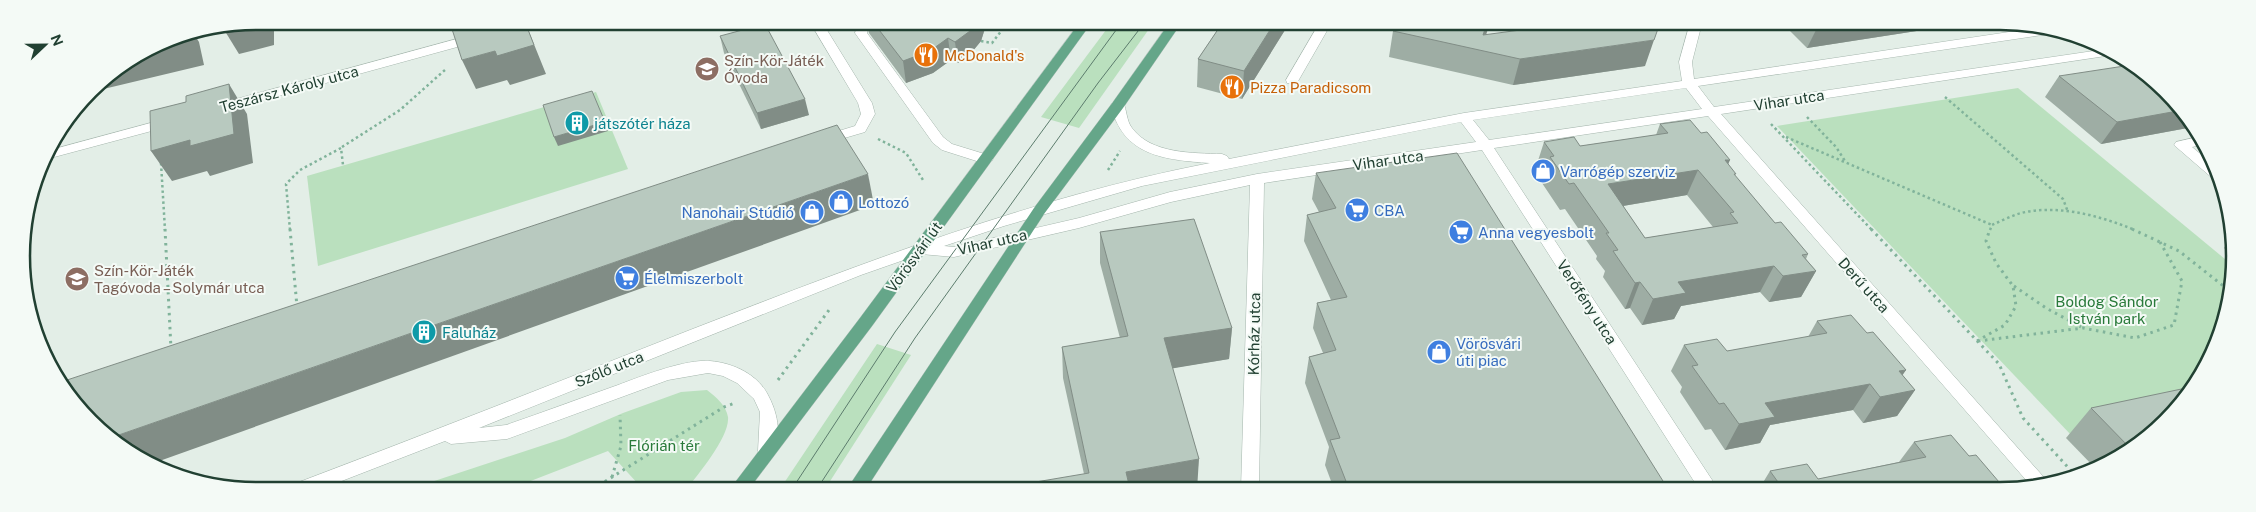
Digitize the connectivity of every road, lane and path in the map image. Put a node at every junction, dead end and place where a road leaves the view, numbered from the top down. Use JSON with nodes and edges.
{"nodes":[{"id":1,"x":499,"y":30,"type":"edge"},
{"id":2,"x":821,"y":30,"type":"edge"},
{"id":3,"x":862,"y":30,"type":"edge"},
{"id":4,"x":1002,"y":30,"type":"edge"},
{"id":5,"x":1080,"y":30,"type":"edge"},
{"id":6,"x":1170,"y":30,"type":"edge"},
{"id":7,"x":1321,"y":30,"type":"edge"},
{"id":8,"x":1694,"y":30,"type":"edge"},
{"id":9,"x":2032,"y":32,"type":"edge"},
{"id":10,"x":477,"y":35,"type":"junction"},
{"id":11,"x":981,"y":41,"type":"dead end"},
{"id":12,"x":2102,"y":54,"type":"edge"},
{"id":13,"x":1292,"y":80,"type":"dead end"},
{"id":14,"x":1688,"y":82,"type":"junction"},
{"id":15,"x":1943,"y":95,"type":"dead end"},
{"id":16,"x":1118,"y":105,"type":"junction"},
{"id":17,"x":206,"y":112,"type":"edge"},
{"id":18,"x":1711,"y":112,"type":"junction"},
{"id":19,"x":1464,"y":116,"type":"junction"},
{"id":20,"x":1797,"y":118,"type":"dead end"},
{"id":21,"x":178,"y":120,"type":"edge"},
{"id":22,"x":1779,"y":121,"type":"dead end"},
{"id":23,"x":160,"y":125,"type":"junction"},
{"id":24,"x":860,"y":129,"type":"junction"},
{"id":25,"x":1783,"y":136,"type":"junction"},
{"id":26,"x":2195,"y":142,"type":"edge"},
{"id":27,"x":812,"y":145,"type":"edge"},
{"id":28,"x":1486,"y":146,"type":"junction"},
{"id":29,"x":341,"y":148,"type":"junction"},
{"id":30,"x":55,"y":153,"type":"edge"},
{"id":31,"x":986,"y":159,"type":"junction"},
{"id":32,"x":1241,"y":161,"type":"junction"},
{"id":33,"x":1846,"y":162,"type":"junction"},
{"id":34,"x":342,"y":166,"type":"dead end"},
{"id":35,"x":2208,"y":167,"type":"edge"},
{"id":36,"x":1257,"y":179,"type":"junction"},
{"id":37,"x":923,"y":180,"type":"dead end"},
{"id":38,"x":1039,"y":210,"type":"junction"},
{"id":39,"x":2068,"y":212,"type":"junction"},
{"id":40,"x":1992,"y":225,"type":"junction"},
{"id":41,"x":1024,"y":236,"type":"junction"},
{"id":42,"x":2160,"y":241,"type":"junction"},
{"id":43,"x":919,"y":250,"type":"junction"},
{"id":44,"x":2014,"y":286,"type":"junction"},
{"id":45,"x":2224,"y":286,"type":"edge"},
{"id":46,"x":298,"y":308,"type":"edge"},
{"id":47,"x":829,"y":310,"type":"dead end"},
{"id":48,"x":2083,"y":328,"type":"junction"},
{"id":49,"x":1977,"y":341,"type":"junction"},
{"id":50,"x":171,"y":350,"type":"edge"},
{"id":51,"x":615,"y":392,"type":"junction"},
{"id":52,"x":760,"y":395,"type":"junction"},
{"id":53,"x":432,"y":439,"type":"junction"},
{"id":54,"x":767,"y":451,"type":"junction"},
{"id":55,"x":2071,"y":471,"type":"edge"},
{"id":56,"x":612,"y":477,"type":"junction"},
{"id":57,"x":2037,"y":479,"type":"edge"},
{"id":58,"x":318,"y":482,"type":"edge"},
{"id":59,"x":604,"y":482,"type":"edge"},
{"id":60,"x":744,"y":482,"type":"edge"},
{"id":61,"x":861,"y":482,"type":"edge"},
{"id":62,"x":1250,"y":482,"type":"edge"},
{"id":63,"x":1704,"y":482,"type":"edge"}],
"edges":[{"from":1,"to":10,"type":"street","name":"Teszársz Károly utca"},
{"from":2,"to":24,"type":"street"},
{"from":3,"to":31,"type":"street"},
{"from":4,"to":11,"type":"path"},
{"from":5,"to":31,"type":"main road","name":"Vörösvári út"},
{"from":6,"to":16,"type":"main road"},
{"from":7,"to":13,"type":"street"},
{"from":8,"to":14,"type":"street"},
{"from":9,"to":14,"type":"street","name":"Vihar utca"},
{"from":10,"to":17,"type":"street","name":"Teszársz Károly utca"},
{"from":10,"to":29,"type":"path"},
{"from":12,"to":18,"type":"street","name":"Vihar utca"},
{"from":14,"to":18,"type":"street","name":"Derű utca"},
{"from":14,"to":19,"type":"street","name":"Vihar utca"},
{"from":15,"to":39,"type":"path"},
{"from":16,"to":32,"type":"street"},
{"from":16,"to":38,"type":"main road"},
{"from":18,"to":28,"type":"street","name":"Vihar utca"},
{"from":18,"to":57,"type":"street","name":"Derű utca"},
{"from":19,"to":28,"type":"street","name":"Verőfény utca"},
{"from":19,"to":32,"type":"street","name":"Vihar utca"},
{"from":20,"to":33,"type":"path"},
{"from":21,"to":23,"type":"street"},
{"from":22,"to":25,"type":"path"},
{"from":23,"to":30,"type":"street"},
{"from":23,"to":50,"type":"path"},
{"from":24,"to":27,"type":"street"},
{"from":24,"to":37,"type":"path"},
{"from":25,"to":33,"type":"path"},
{"from":25,"to":49,"type":"path"},
{"from":26,"to":35,"type":"street"},
{"from":28,"to":36,"type":"street","name":"Vihar utca"},
{"from":28,"to":63,"type":"street","name":"Verőfény utca"},
{"from":29,"to":34,"type":"path"},
{"from":29,"to":46,"type":"path"},
{"from":31,"to":43,"type":"main road","name":"Vörösvári út"},
{"from":32,"to":38,"type":"street","name":"Vihar utca"},
{"from":33,"to":40,"type":"path"},
{"from":36,"to":41,"type":"street","name":"Vihar utca"},
{"from":36,"to":62,"type":"street","name":"Kórház utca"},
{"from":38,"to":41,"type":"main road"},
{"from":38,"to":43,"type":"street","name":"Vihar utca"},
{"from":39,"to":40,"type":"path"},
{"from":39,"to":42,"type":"path"},
{"from":40,"to":44,"type":"path"},
{"from":41,"to":43,"type":"street","name":"Vihar utca"},
{"from":41,"to":61,"type":"main road"},
{"from":42,"to":45,"type":"path"},
{"from":42,"to":48,"type":"path"},
{"from":43,"to":53,"type":"street","name":"Szőlő utca"},
{"from":43,"to":54,"type":"main road","name":"Vörösvári út"},
{"from":44,"to":48,"type":"path"},
{"from":44,"to":49,"type":"path"},
{"from":47,"to":52,"type":"path"},
{"from":48,"to":49,"type":"path"},
{"from":49,"to":55,"type":"path"},
{"from":51,"to":52,"type":"street"},
{"from":51,"to":53,"type":"street"},
{"from":51,"to":56,"type":"path"},
{"from":52,"to":54,"type":"street"},
{"from":52,"to":56,"type":"path"},
{"from":53,"to":58,"type":"street","name":"Szőlő utca"},
{"from":54,"to":60,"type":"main road","name":"Vörösvári út"},
{"from":56,"to":59,"type":"path"}]}
